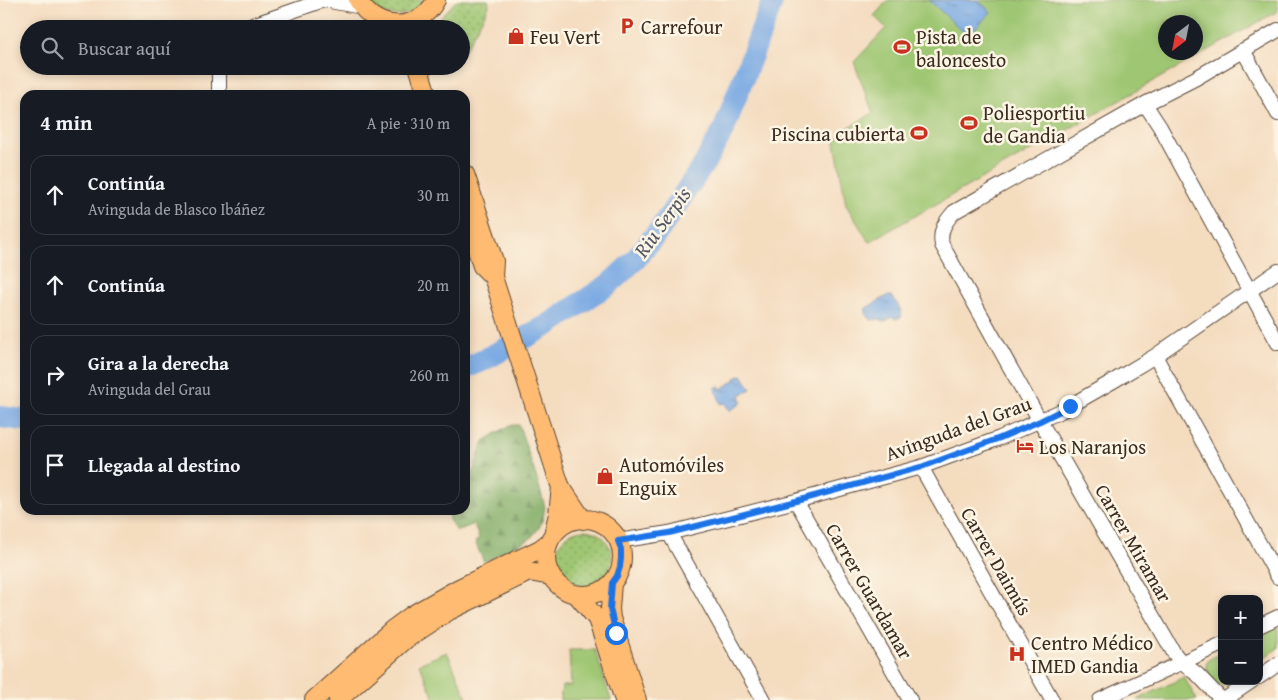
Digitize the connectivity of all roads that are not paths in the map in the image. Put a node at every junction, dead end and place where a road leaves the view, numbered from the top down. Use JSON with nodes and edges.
{"nodes":[{"id":1,"x":324,"y":0,"type":"edge"},
{"id":2,"x":360,"y":4,"type":"edge"},
{"id":3,"x":434,"y":4,"type":"edge"},
{"id":4,"x":267,"y":20,"type":"edge"},
{"id":5,"x":378,"y":20,"type":"edge"},
{"id":6,"x":416,"y":20,"type":"edge"},
{"id":7,"x":429,"y":20,"type":"edge"},
{"id":8,"x":1278,"y":30,"type":"edge"},
{"id":9,"x":1243,"y":50,"type":"junction"},
{"id":10,"x":219,"y":75,"type":"edge"},
{"id":11,"x":421,"y":75,"type":"edge"},
{"id":12,"x":433,"y":75,"type":"edge"},
{"id":13,"x":219,"y":90,"type":"edge"},
{"id":14,"x":425,"y":90,"type":"edge"},
{"id":15,"x":438,"y":90,"type":"edge"},
{"id":16,"x":1145,"y":104,"type":"junction"},
{"id":17,"x":1278,"y":114,"type":"edge"},
{"id":18,"x":470,"y":189,"type":"edge"},
{"id":19,"x":470,"y":227,"type":"edge"},
{"id":20,"x":1278,"y":271,"type":"edge"},
{"id":21,"x":493,"y":276,"type":"junction"},
{"id":22,"x":1249,"y":291,"type":"junction"},
{"id":23,"x":1278,"y":343,"type":"edge"},
{"id":24,"x":1154,"y":356,"type":"junction"},
{"id":25,"x":1040,"y":421,"type":"junction"},
{"id":26,"x":921,"y":467,"type":"junction"},
{"id":27,"x":561,"y":487,"type":"junction"},
{"id":28,"x":796,"y":501,"type":"junction"},
{"id":29,"x":584,"y":520,"type":"junction"},
{"id":30,"x":669,"y":533,"type":"junction"},
{"id":31,"x":550,"y":539,"type":"junction"},
{"id":32,"x":618,"y":541,"type":"junction"},
{"id":33,"x":551,"y":576,"type":"junction"},
{"id":34,"x":1278,"y":577,"type":"edge"},
{"id":35,"x":612,"y":583,"type":"junction"},
{"id":36,"x":577,"y":594,"type":"junction"},
{"id":37,"x":1278,"y":617,"type":"edge"},
{"id":38,"x":1263,"y":624,"type":"edge"},
{"id":39,"x":1218,"y":646,"type":"edge"},
{"id":40,"x":1182,"y":663,"type":"junction"},
{"id":41,"x":1278,"y":664,"type":"edge"},
{"id":42,"x":1263,"y":674,"type":"edge"},
{"id":43,"x":1246,"y":685,"type":"edge"},
{"id":44,"x":314,"y":700,"type":"edge"},
{"id":45,"x":338,"y":700,"type":"edge"},
{"id":46,"x":624,"y":700,"type":"edge"},
{"id":47,"x":637,"y":700,"type":"edge"},
{"id":48,"x":763,"y":700,"type":"edge"},
{"id":49,"x":910,"y":700,"type":"edge"},
{"id":50,"x":1052,"y":700,"type":"edge"},
{"id":51,"x":1100,"y":700,"type":"edge"},
{"id":52,"x":1223,"y":700,"type":"edge"}],
"edges":[{"from":1,"to":2,"type":"street"},
{"from":1,"to":4,"type":"street"},
{"from":2,"to":5,"type":"main road"},
{"from":3,"to":6,"type":"main road"},
{"from":3,"to":7,"type":"main road"},
{"from":8,"to":9,"type":"street"},
{"from":9,"to":16,"type":"street"},
{"from":9,"to":17,"type":"street"},
{"from":10,"to":13,"type":"street"},
{"from":11,"to":14,"type":"main road"},
{"from":12,"to":15,"type":"main road"},
{"from":16,"to":22,"type":"street"},
{"from":16,"to":25,"type":"street","name":"Carrer Miramar"},
{"from":18,"to":21,"type":"main road"},
{"from":19,"to":21,"type":"main road"},
{"from":20,"to":22,"type":"street","name":"Avinguda del Grau"},
{"from":21,"to":27,"type":"main road"},
{"from":22,"to":23,"type":"street"},
{"from":22,"to":24,"type":"street","name":"Avinguda del Grau"},
{"from":24,"to":25,"type":"street","name":"Avinguda del Grau"},
{"from":24,"to":34,"type":"street"},
{"from":25,"to":26,"type":"street","name":"Avinguda del Grau"},
{"from":25,"to":40,"type":"street","name":"Carrer Miramar"},
{"from":26,"to":28,"type":"street","name":"Avinguda del Grau"},
{"from":26,"to":50,"type":"street","name":"Carrer Daimús"},
{"from":27,"to":29,"type":"main road"},
{"from":27,"to":31,"type":"main road"},
{"from":28,"to":30,"type":"street","name":"Avinguda del Grau"},
{"from":28,"to":49,"type":"street","name":"Carrer Guardamar"},
{"from":29,"to":31,"type":"main road"},
{"from":29,"to":32,"type":"main road"},
{"from":30,"to":32,"type":"street","name":"Avinguda del Grau"},
{"from":30,"to":48,"type":"street"},
{"from":31,"to":33,"type":"main road"},
{"from":31,"to":44,"type":"main road"},
{"from":32,"to":35,"type":"main road"},
{"from":33,"to":36,"type":"main road"},
{"from":33,"to":45,"type":"main road"},
{"from":35,"to":36,"type":"main road"},
{"from":35,"to":47,"type":"main road"},
{"from":36,"to":46,"type":"main road"},
{"from":37,"to":38,"type":"street"},
{"from":39,"to":40,"type":"street"},
{"from":40,"to":51,"type":"street"},
{"from":40,"to":52,"type":"street","name":"Carrer Miramar"},
{"from":41,"to":42,"type":"street"},
{"from":43,"to":52,"type":"street"}]}
